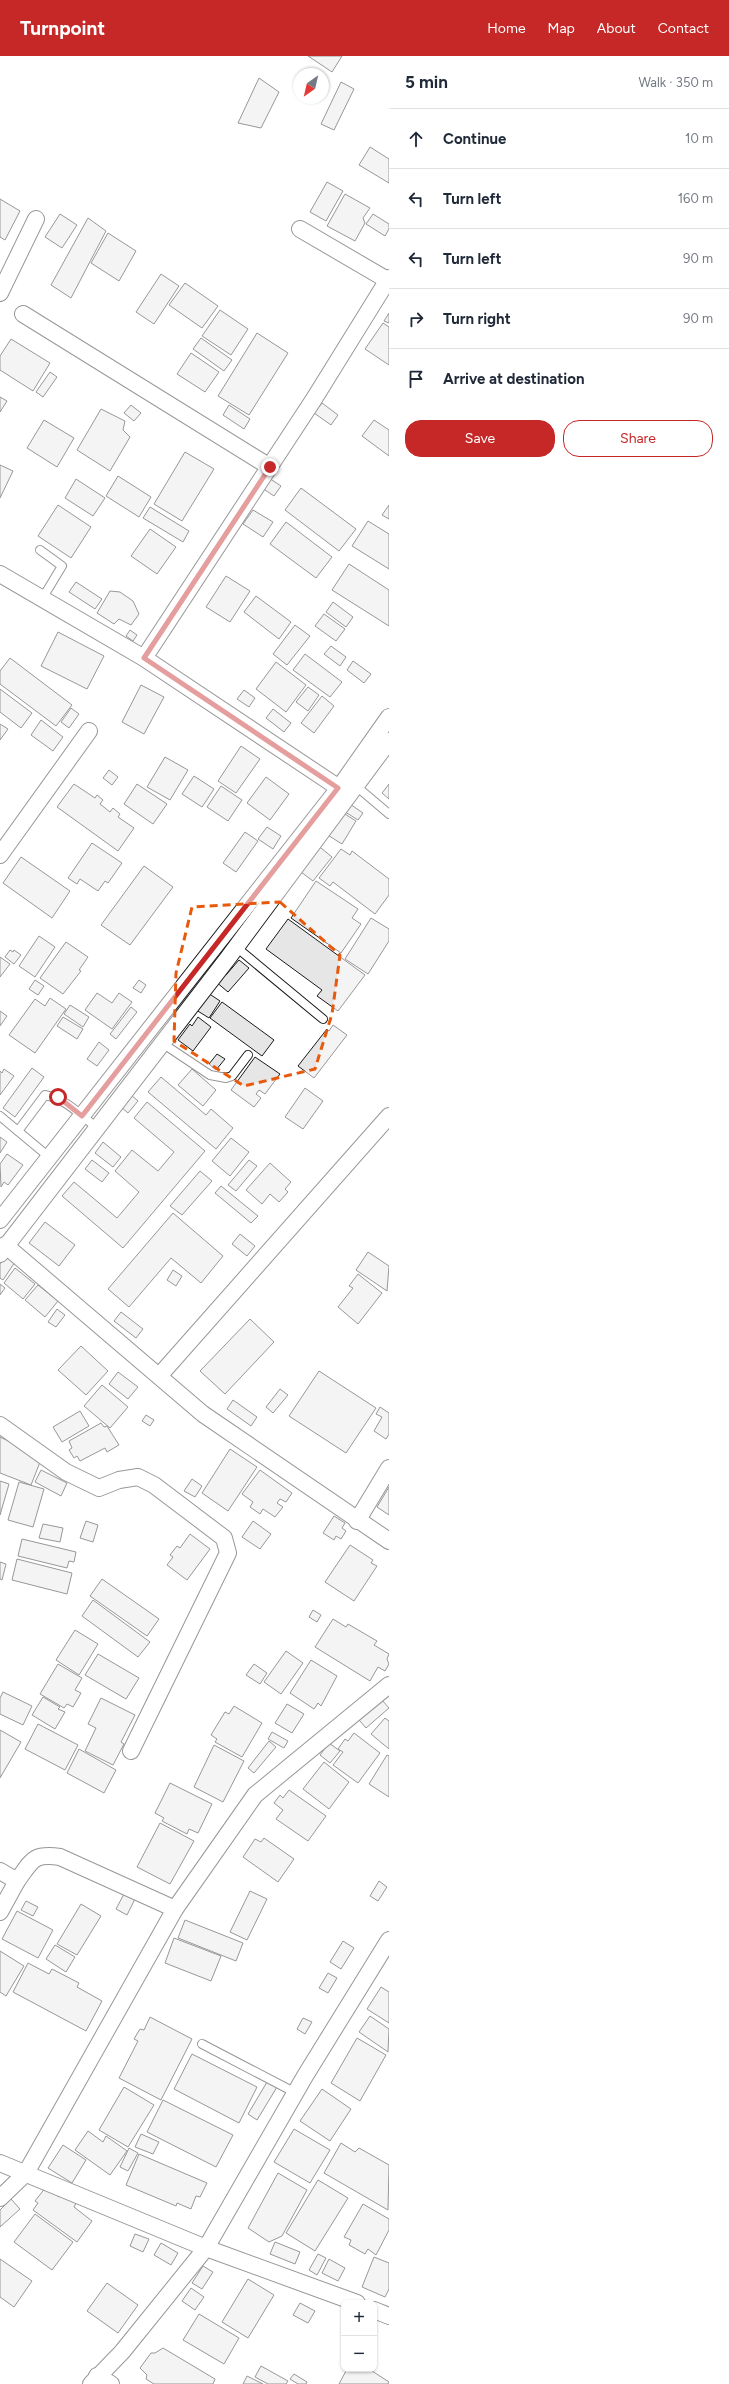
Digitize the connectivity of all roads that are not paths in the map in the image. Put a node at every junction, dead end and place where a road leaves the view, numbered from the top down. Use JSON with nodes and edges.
{"nodes":[{"id":1,"x":36,"y":219,"type":"dead end"},
{"id":2,"x":300,"y":229,"type":"dead end"},
{"id":3,"x":389,"y":279,"type":"edge"},
{"id":4,"x":0,"y":293,"type":"edge"},
{"id":5,"x":23,"y":314,"type":"dead end"},
{"id":6,"x":270,"y":467,"type":"junction"},
{"id":7,"x":40,"y":550,"type":"dead end"},
{"id":8,"x":0,"y":574,"type":"edge"},
{"id":9,"x":42,"y":598,"type":"junction"},
{"id":10,"x":144,"y":658,"type":"junction"},
{"id":11,"x":389,"y":717,"type":"edge"},
{"id":12,"x":90,"y":731,"type":"dead end"},
{"id":13,"x":389,"y":742,"type":"edge"},
{"id":14,"x":356,"y":786,"type":"junction"},
{"id":15,"x":338,"y":788,"type":"junction"},
{"id":16,"x":389,"y":814,"type":"edge"},
{"id":17,"x":0,"y":855,"type":"edge"},
{"id":18,"x":236,"y":947,"type":"junction"},
{"id":19,"x":323,"y":1019,"type":"dead end"},
{"id":20,"x":162,"y":1043,"type":"junction"},
{"id":21,"x":248,"y":1055,"type":"dead end"},
{"id":22,"x":0,"y":1116,"type":"edge"},
{"id":23,"x":82,"y":1116,"type":"junction"},
{"id":24,"x":389,"y":1116,"type":"edge"},
{"id":25,"x":96,"y":1127,"type":"junction"},
{"id":26,"x":18,"y":1131,"type":"junction"},
{"id":27,"x":49,"y":1156,"type":"junction"},
{"id":28,"x":0,"y":1220,"type":"edge"},
{"id":29,"x":3,"y":1250,"type":"edge"},
{"id":30,"x":160,"y":1375,"type":"junction"},
{"id":31,"x":0,"y":1425,"type":"edge"},
{"id":32,"x":389,"y":1468,"type":"edge"},
{"id":33,"x":357,"y":1521,"type":"junction"},
{"id":34,"x":389,"y":1541,"type":"edge"},
{"id":35,"x":389,"y":1685,"type":"edge"},
{"id":36,"x":131,"y":1751,"type":"dead end"},
{"id":37,"x":0,"y":1871,"type":"edge"},
{"id":38,"x":17,"y":1881,"type":"junction"},
{"id":39,"x":175,"y":1909,"type":"junction"},
{"id":40,"x":0,"y":1912,"type":"edge"},
{"id":41,"x":389,"y":1940,"type":"edge"},
{"id":42,"x":202,"y":2044,"type":"dead end"},
{"id":43,"x":296,"y":2093,"type":"junction"},
{"id":44,"x":0,"y":2163,"type":"edge"},
{"id":45,"x":26,"y":2173,"type":"junction"},
{"id":46,"x":0,"y":2198,"type":"edge"},
{"id":47,"x":206,"y":2248,"type":"junction"},
{"id":48,"x":349,"y":2300,"type":"edge"},
{"id":49,"x":377,"y":2311,"type":"edge"},
{"id":50,"x":389,"y":2316,"type":"edge"},
{"id":51,"x":100,"y":2381,"type":"edge"}],
"edges":[{"from":1,"to":4,"type":"street"},
{"from":2,"to":3,"type":"street"},
{"from":3,"to":6,"type":"street"},
{"from":5,"to":6,"type":"street"},
{"from":6,"to":10,"type":"street"},
{"from":7,"to":9,"type":"lane"},
{"from":8,"to":9,"type":"street"},
{"from":9,"to":10,"type":"street"},
{"from":10,"to":15,"type":"street"},
{"from":11,"to":15,"type":"street"},
{"from":12,"to":17,"type":"street"},
{"from":13,"to":14,"type":"street"},
{"from":14,"to":16,"type":"lane"},
{"from":14,"to":18,"type":"street"},
{"from":15,"to":23,"type":"street"},
{"from":18,"to":19,"type":"lane"},
{"from":18,"to":20,"type":"street"},
{"from":20,"to":21,"type":"lane"},
{"from":20,"to":25,"type":"street"},
{"from":22,"to":26,"type":"lane"},
{"from":23,"to":25,"type":"lane"},
{"from":23,"to":26,"type":"lane"},
{"from":23,"to":27,"type":"street"},
{"from":24,"to":30,"type":"street"},
{"from":25,"to":29,"type":"street"},
{"from":26,"to":27,"type":"lane"},
{"from":27,"to":28,"type":"street"},
{"from":29,"to":30,"type":"street"},
{"from":30,"to":33,"type":"street"},
{"from":31,"to":36,"type":"street"},
{"from":32,"to":33,"type":"street"},
{"from":33,"to":34,"type":"street"},
{"from":35,"to":39,"type":"street"},
{"from":37,"to":38,"type":"street"},
{"from":38,"to":39,"type":"street"},
{"from":38,"to":40,"type":"street"},
{"from":39,"to":45,"type":"street"},
{"from":41,"to":43,"type":"street"},
{"from":42,"to":43,"type":"lane"},
{"from":43,"to":47,"type":"street"},
{"from":44,"to":45,"type":"street"},
{"from":45,"to":46,"type":"street"},
{"from":45,"to":47,"type":"street"},
{"from":47,"to":48,"type":"street"},
{"from":47,"to":51,"type":"street"},
{"from":49,"to":50,"type":"street"}]}
